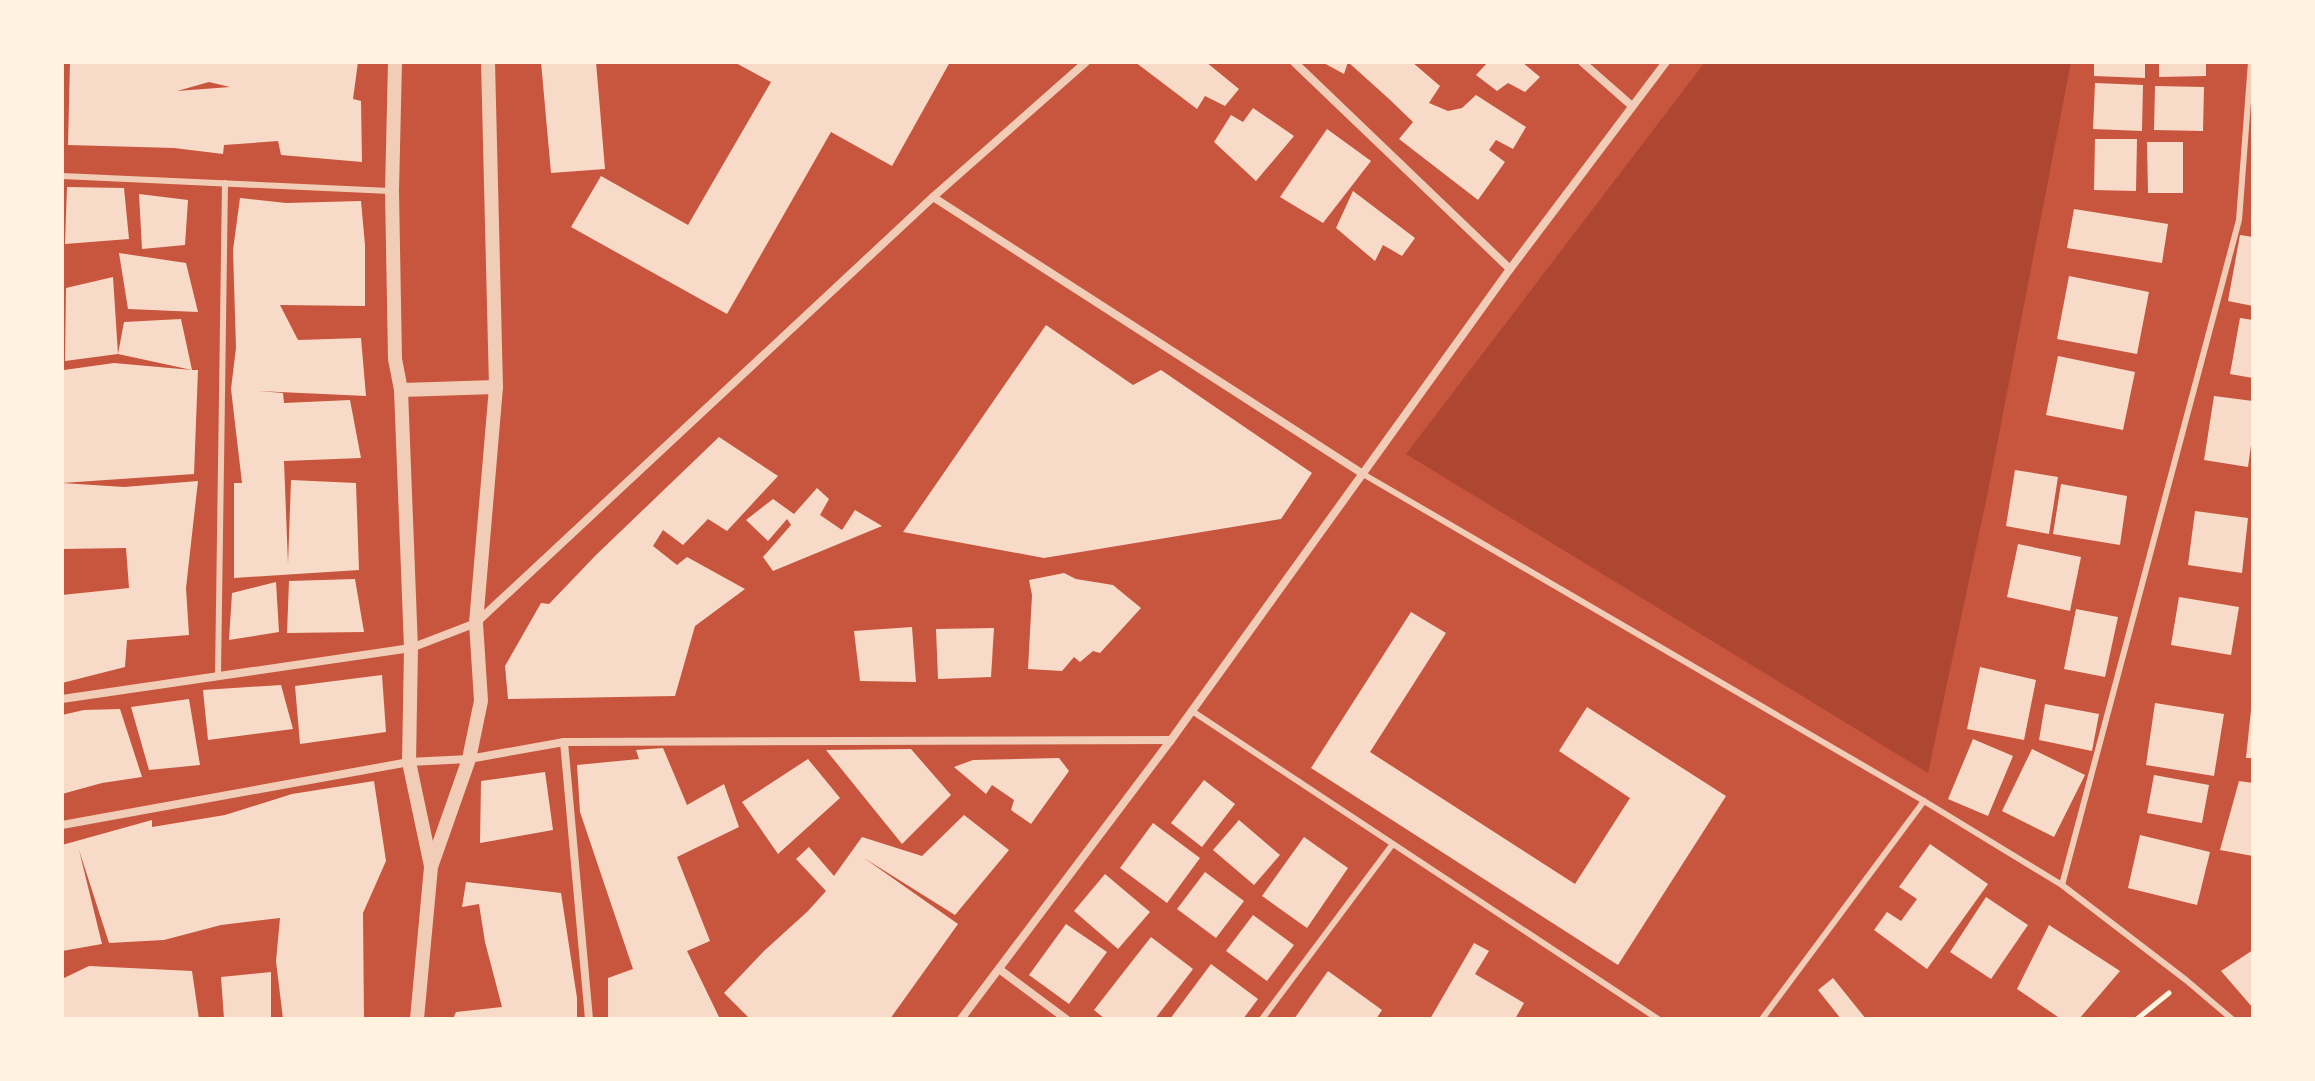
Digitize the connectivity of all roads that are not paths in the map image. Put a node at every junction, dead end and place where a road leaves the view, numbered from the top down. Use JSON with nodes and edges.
{"nodes":[{"id":1,"x":395,"y":62,"type":"edge"},
{"id":2,"x":488,"y":62,"type":"edge"},
{"id":3,"x":1086,"y":62,"type":"edge"},
{"id":4,"x":1294,"y":62,"type":"edge"},
{"id":5,"x":1582,"y":62,"type":"edge"},
{"id":6,"x":1666,"y":62,"type":"edge"},
{"id":7,"x":2251,"y":62,"type":"edge"},
{"id":8,"x":1632,"y":106,"type":"junction"},
{"id":9,"x":62,"y":176,"type":"edge"},
{"id":10,"x":225,"y":183,"type":"junction"},
{"id":11,"x":392,"y":191,"type":"junction"},
{"id":12,"x":933,"y":197,"type":"junction"},
{"id":13,"x":1510,"y":269,"type":"junction"},
{"id":14,"x":496,"y":387,"type":"junction"},
{"id":15,"x":401,"y":390,"type":"junction"},
{"id":16,"x":1363,"y":474,"type":"junction"},
{"id":17,"x":476,"y":623,"type":"junction"},
{"id":18,"x":411,"y":648,"type":"junction"},
{"id":19,"x":218,"y":675,"type":"junction"},
{"id":20,"x":62,"y":699,"type":"edge"},
{"id":21,"x":1192,"y":711,"type":"junction"},
{"id":22,"x":1171,"y":740,"type":"junction"},
{"id":23,"x":564,"y":742,"type":"junction"},
{"id":24,"x":469,"y":759,"type":"junction"},
{"id":25,"x":409,"y":762,"type":"junction"},
{"id":26,"x":1924,"y":801,"type":"junction"},
{"id":27,"x":62,"y":825,"type":"edge"},
{"id":28,"x":1392,"y":845,"type":"junction"},
{"id":29,"x":431,"y":867,"type":"junction"},
{"id":30,"x":2062,"y":885,"type":"junction"},
{"id":31,"x":999,"y":969,"type":"junction"},
{"id":32,"x":417,"y":1019,"type":"edge"},
{"id":33,"x":589,"y":1019,"type":"edge"},
{"id":34,"x":961,"y":1019,"type":"edge"},
{"id":35,"x":1066,"y":1019,"type":"edge"},
{"id":36,"x":1262,"y":1019,"type":"edge"},
{"id":37,"x":1658,"y":1019,"type":"edge"},
{"id":38,"x":1762,"y":1019,"type":"edge"},
{"id":39,"x":2232,"y":1019,"type":"edge"}],
"edges":[{"from":1,"to":11,"type":"street"},
{"from":2,"to":14,"type":"street"},
{"from":3,"to":12,"type":"street"},
{"from":4,"to":13,"type":"street"},
{"from":5,"to":8,"type":"street"},
{"from":6,"to":8,"type":"street"},
{"from":7,"to":30,"type":"lane"},
{"from":8,"to":13,"type":"street"},
{"from":9,"to":10,"type":"lane"},
{"from":10,"to":11,"type":"lane"},
{"from":10,"to":19,"type":"lane"},
{"from":11,"to":15,"type":"street"},
{"from":12,"to":16,"type":"street"},
{"from":12,"to":17,"type":"street"},
{"from":13,"to":16,"type":"street"},
{"from":14,"to":15,"type":"street"},
{"from":14,"to":17,"type":"street"},
{"from":15,"to":18,"type":"street"},
{"from":16,"to":21,"type":"street"},
{"from":16,"to":26,"type":"lane"},
{"from":17,"to":18,"type":"street"},
{"from":17,"to":24,"type":"street"},
{"from":18,"to":19,"type":"street"},
{"from":18,"to":25,"type":"street"},
{"from":19,"to":20,"type":"street"},
{"from":21,"to":22,"type":"street"},
{"from":21,"to":28,"type":"lane"},
{"from":22,"to":23,"type":"street"},
{"from":22,"to":31,"type":"street"},
{"from":23,"to":24,"type":"street"},
{"from":23,"to":33,"type":"street"},
{"from":24,"to":25,"type":"street"},
{"from":24,"to":29,"type":"street"},
{"from":25,"to":27,"type":"street"},
{"from":25,"to":29,"type":"street"},
{"from":26,"to":30,"type":"lane"},
{"from":26,"to":38,"type":"lane"},
{"from":28,"to":36,"type":"lane"},
{"from":28,"to":37,"type":"lane"},
{"from":29,"to":32,"type":"street"},
{"from":30,"to":39,"type":"lane"},
{"from":31,"to":34,"type":"street"},
{"from":31,"to":35,"type":"street"}]}
